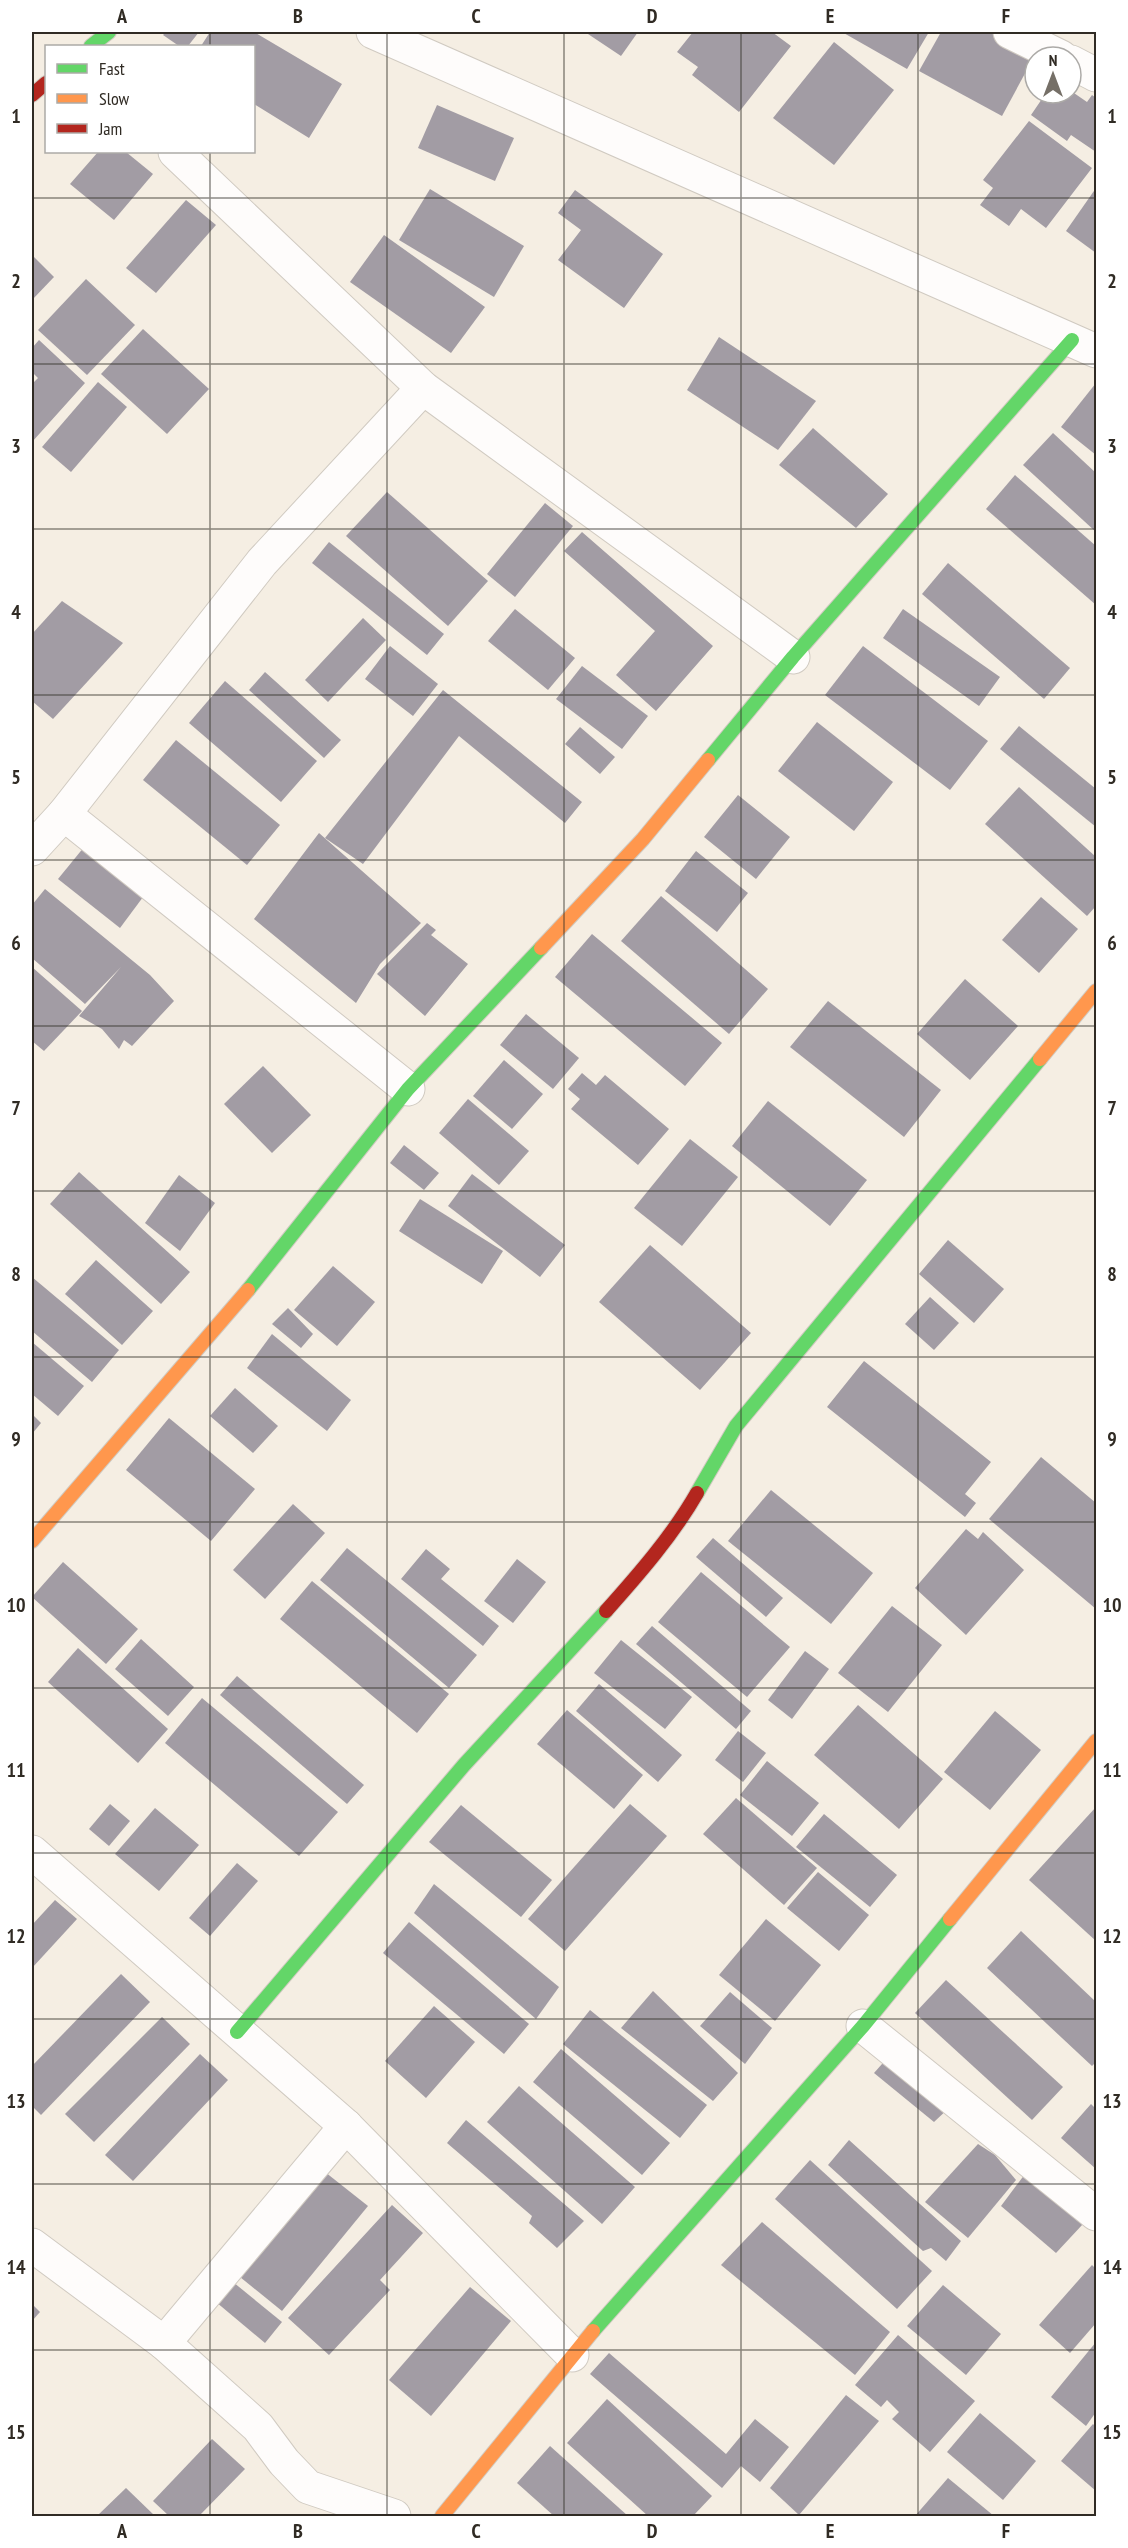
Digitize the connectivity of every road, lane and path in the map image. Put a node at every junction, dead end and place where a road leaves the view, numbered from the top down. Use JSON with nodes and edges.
{"nodes":[{"id":1,"x":109,"y":32,"type":"edge"},
{"id":2,"x":373,"y":32,"type":"edge"},
{"id":3,"x":1010,"y":32,"type":"edge"},
{"id":4,"x":93,"y":45,"type":"edge"},
{"id":5,"x":1037,"y":45,"type":"edge"},
{"id":6,"x":45,"y":84,"type":"edge"},
{"id":7,"x":32,"y":95,"type":"edge"},
{"id":8,"x":176,"y":153,"type":"edge"},
{"id":9,"x":1084,"y":346,"type":"edge"},
{"id":10,"x":423,"y":388,"type":"junction"},
{"id":11,"x":793,"y":657,"type":"junction"},
{"id":12,"x":64,"y":814,"type":"junction"},
{"id":13,"x":32,"y":849,"type":"edge"},
{"id":14,"x":1096,"y":991,"type":"edge"},
{"id":15,"x":408,"y":1089,"type":"junction"},
{"id":16,"x":32,"y":1541,"type":"edge"},
{"id":17,"x":1096,"y":1741,"type":"edge"},
{"id":18,"x":32,"y":1852,"type":"edge"},
{"id":19,"x":863,"y":2026,"type":"junction"},
{"id":20,"x":237,"y":2032,"type":"junction"},
{"id":21,"x":346,"y":2126,"type":"junction"},
{"id":22,"x":1096,"y":2214,"type":"edge"},
{"id":23,"x":32,"y":2244,"type":"edge"},
{"id":24,"x":164,"y":2343,"type":"junction"},
{"id":25,"x":572,"y":2355,"type":"junction"},
{"id":26,"x":394,"y":2517,"type":"edge"},
{"id":27,"x":442,"y":2517,"type":"edge"}],
"edges":[{"from":1,"to":4,"type":"street"},
{"from":2,"to":9,"type":"street"},
{"from":3,"to":5,"type":"street"},
{"from":6,"to":7,"type":"street"},
{"from":8,"to":10,"type":"street"},
{"from":9,"to":11,"type":"street"},
{"from":10,"to":11,"type":"street"},
{"from":10,"to":12,"type":"street"},
{"from":11,"to":15,"type":"street"},
{"from":12,"to":13,"type":"street"},
{"from":12,"to":15,"type":"street"},
{"from":14,"to":20,"type":"street"},
{"from":15,"to":16,"type":"street"},
{"from":17,"to":19,"type":"street"},
{"from":18,"to":20,"type":"street"},
{"from":19,"to":22,"type":"street"},
{"from":19,"to":25,"type":"street"},
{"from":20,"to":21,"type":"street"},
{"from":21,"to":24,"type":"street"},
{"from":21,"to":25,"type":"street"},
{"from":23,"to":24,"type":"street"},
{"from":24,"to":26,"type":"street"},
{"from":25,"to":27,"type":"street"}]}
